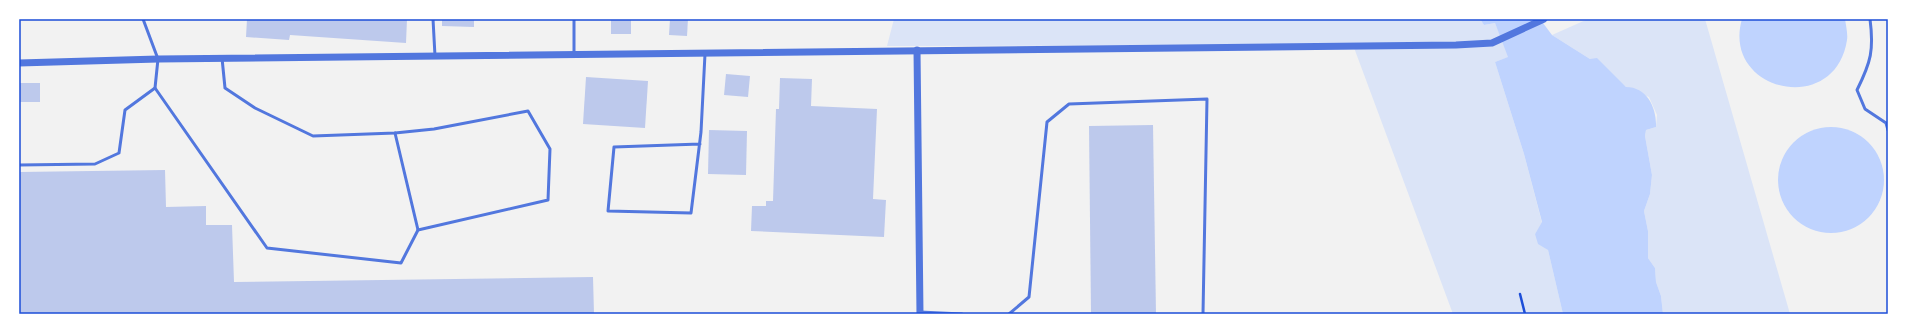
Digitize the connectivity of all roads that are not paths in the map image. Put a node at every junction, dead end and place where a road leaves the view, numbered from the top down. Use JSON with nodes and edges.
{"nodes":[{"id":1,"x":143,"y":19,"type":"edge"},
{"id":2,"x":433,"y":19,"type":"edge"},
{"id":3,"x":574,"y":19,"type":"edge"},
{"id":4,"x":1544,"y":19,"type":"edge"},
{"id":5,"x":1870,"y":19,"type":"edge"},
{"id":6,"x":917,"y":50,"type":"junction"},
{"id":7,"x":705,"y":53,"type":"junction"},
{"id":8,"x":574,"y":54,"type":"junction"},
{"id":9,"x":435,"y":56,"type":"junction"},
{"id":10,"x":222,"y":58,"type":"junction"},
{"id":11,"x":158,"y":59,"type":"junction"},
{"id":12,"x":19,"y":63,"type":"edge"},
{"id":13,"x":155,"y":88,"type":"junction"},
{"id":14,"x":1888,"y":130,"type":"edge"},
{"id":15,"x":395,"y":133,"type":"junction"},
{"id":16,"x":700,"y":144,"type":"junction"},
{"id":17,"x":19,"y":165,"type":"edge"},
{"id":18,"x":418,"y":230,"type":"junction"},
{"id":19,"x":920,"y":313,"type":"edge"},
{"id":20,"x":962,"y":314,"type":"edge"},
{"id":21,"x":1009,"y":314,"type":"edge"},
{"id":22,"x":1204,"y":314,"type":"edge"}],
"edges":[{"from":1,"to":11,"type":"lane"},
{"from":2,"to":9,"type":"lane"},
{"from":3,"to":8,"type":"lane"},
{"from":4,"to":6,"type":"street"},
{"from":5,"to":14,"type":"lane"},
{"from":6,"to":7,"type":"street"},
{"from":6,"to":19,"type":"street"},
{"from":7,"to":8,"type":"street"},
{"from":7,"to":16,"type":"lane"},
{"from":8,"to":9,"type":"street"},
{"from":9,"to":10,"type":"street"},
{"from":10,"to":11,"type":"street"},
{"from":10,"to":15,"type":"lane"},
{"from":11,"to":12,"type":"street"},
{"from":11,"to":13,"type":"lane"},
{"from":13,"to":17,"type":"lane"},
{"from":13,"to":18,"type":"lane"},
{"from":15,"to":18,"type":"lane"},
{"from":15,"to":18,"type":"lane"},
{"from":16,"to":16,"type":"lane"},
{"from":19,"to":20,"type":"lane"},
{"from":21,"to":22,"type":"lane"}]}
